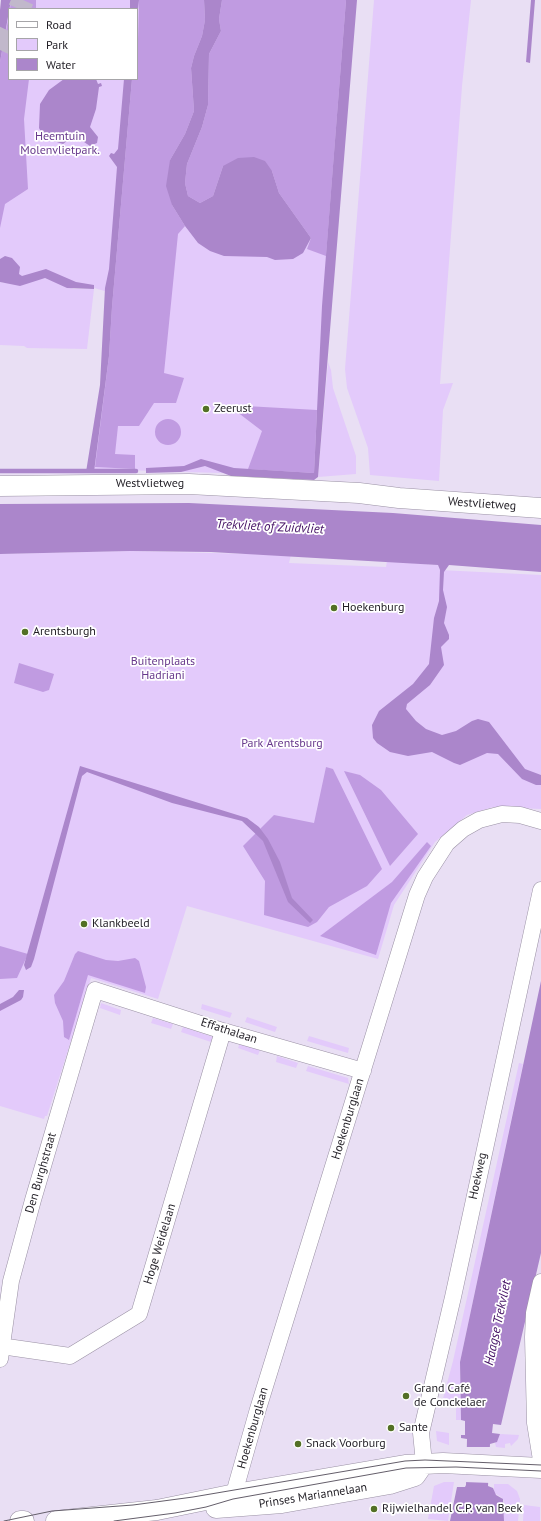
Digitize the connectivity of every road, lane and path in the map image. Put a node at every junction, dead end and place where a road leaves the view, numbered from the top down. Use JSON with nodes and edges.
{"nodes":[{"id":1,"x":0,"y":486,"type":"edge"},
{"id":2,"x":541,"y":508,"type":"edge"},
{"id":3,"x":541,"y":821,"type":"edge"},
{"id":4,"x":541,"y":890,"type":"edge"},
{"id":5,"x":95,"y":990,"type":"joint"},
{"id":6,"x":223,"y":1031,"type":"junction"},
{"id":7,"x":363,"y":1071,"type":"junction"},
{"id":8,"x":541,"y":1282,"type":"edge"},
{"id":9,"x":537,"y":1338,"type":"edge"},
{"id":10,"x":1,"y":1350,"type":"edge"},
{"id":11,"x":541,"y":1460,"type":"edge"},
{"id":12,"x":424,"y":1463,"type":"junction"},
{"id":13,"x":541,"y":1468,"type":"edge"},
{"id":14,"x":233,"y":1500,"type":"junction"},
{"id":15,"x":20,"y":1521,"type":"edge"},
{"id":16,"x":24,"y":1521,"type":"edge"},
{"id":17,"x":56,"y":1521,"type":"edge"}],
"edges":[{"from":1,"to":2,"type":"street","name":"Westvlietweg"},
{"from":3,"to":7,"type":"street","name":"Hoekenburglaan"},
{"from":4,"to":12,"type":"street","name":"Hoekweg"},
{"from":5,"to":6,"type":"street","name":"Effathalaan"},
{"from":5,"to":10,"type":"street","name":"Den Burghstraat"},
{"from":6,"to":7,"type":"street","name":"Effathalaan"},
{"from":6,"to":10,"type":"street","name":"Hoge Weidelaan"},
{"from":7,"to":14,"type":"street","name":"Hoekenburglaan"},
{"from":8,"to":9,"type":"street"},
{"from":9,"to":11,"type":"street"},
{"from":12,"to":13,"type":"street"},
{"from":12,"to":14,"type":"street","name":"Prinses Mariannelaan"},
{"from":14,"to":17,"type":"street","name":"Prinses Mariannelaan"},
{"from":15,"to":16,"type":"street"}]}
